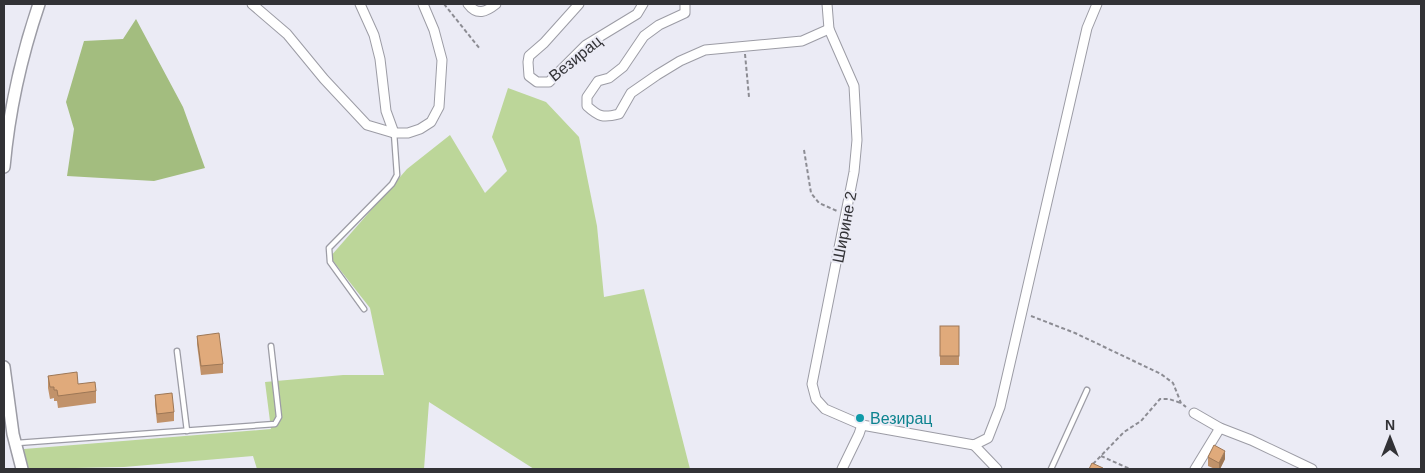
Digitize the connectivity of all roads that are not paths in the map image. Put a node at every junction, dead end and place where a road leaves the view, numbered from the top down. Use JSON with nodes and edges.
{"nodes":[{"id":1,"x":39,"y":4,"type":"edge"},
{"id":2,"x":252,"y":4,"type":"edge"},
{"id":3,"x":360,"y":4,"type":"edge"},
{"id":4,"x":424,"y":4,"type":"edge"},
{"id":5,"x":468,"y":4,"type":"edge"},
{"id":6,"x":496,"y":4,"type":"edge"},
{"id":7,"x":579,"y":4,"type":"edge"},
{"id":8,"x":643,"y":4,"type":"edge"},
{"id":9,"x":685,"y":4,"type":"edge"},
{"id":10,"x":827,"y":4,"type":"edge"},
{"id":11,"x":1097,"y":4,"type":"edge"},
{"id":12,"x":829,"y":29,"type":"junction"},
{"id":13,"x":394,"y":133,"type":"junction"},
{"id":14,"x":4,"y":168,"type":"edge"},
{"id":15,"x":364,"y":309,"type":"dead end"},
{"id":16,"x":271,"y":346,"type":"dead end"},
{"id":17,"x":177,"y":351,"type":"dead end"},
{"id":18,"x":4,"y":368,"type":"edge"},
{"id":19,"x":1087,"y":390,"type":"dead end"},
{"id":20,"x":1194,"y":413,"type":"dead end"},
{"id":21,"x":862,"y":425,"type":"junction"},
{"id":22,"x":1220,"y":428,"type":"junction"},
{"id":23,"x":187,"y":431,"type":"junction"},
{"id":24,"x":16,"y":443,"type":"junction"},
{"id":25,"x":974,"y":445,"type":"junction"},
{"id":26,"x":22,"y":469,"type":"edge"},
{"id":27,"x":842,"y":469,"type":"edge"},
{"id":28,"x":997,"y":469,"type":"edge"},
{"id":29,"x":1051,"y":469,"type":"edge"},
{"id":30,"x":1195,"y":469,"type":"edge"},
{"id":31,"x":1312,"y":469,"type":"edge"}],
"edges":[{"from":1,"to":14,"type":"street"},
{"from":2,"to":13,"type":"street"},
{"from":3,"to":13,"type":"street"},
{"from":4,"to":13,"type":"street"},
{"from":5,"to":6,"type":"street"},
{"from":7,"to":8,"type":"street","name":"Везирац"},
{"from":9,"to":12,"type":"street","name":"Везирац"},
{"from":10,"to":12,"type":"street","name":"Ширине 2"},
{"from":11,"to":25,"type":"street"},
{"from":12,"to":21,"type":"street","name":"Ширине 2"},
{"from":13,"to":15,"type":"lane"},
{"from":16,"to":23,"type":"lane"},
{"from":17,"to":23,"type":"lane"},
{"from":18,"to":24,"type":"street"},
{"from":19,"to":29,"type":"lane"},
{"from":20,"to":22,"type":"street"},
{"from":21,"to":25,"type":"street","name":"Ширине 2"},
{"from":21,"to":27,"type":"street"},
{"from":22,"to":30,"type":"street"},
{"from":22,"to":31,"type":"street"},
{"from":23,"to":24,"type":"lane"},
{"from":24,"to":26,"type":"street"},
{"from":25,"to":28,"type":"street"}]}
